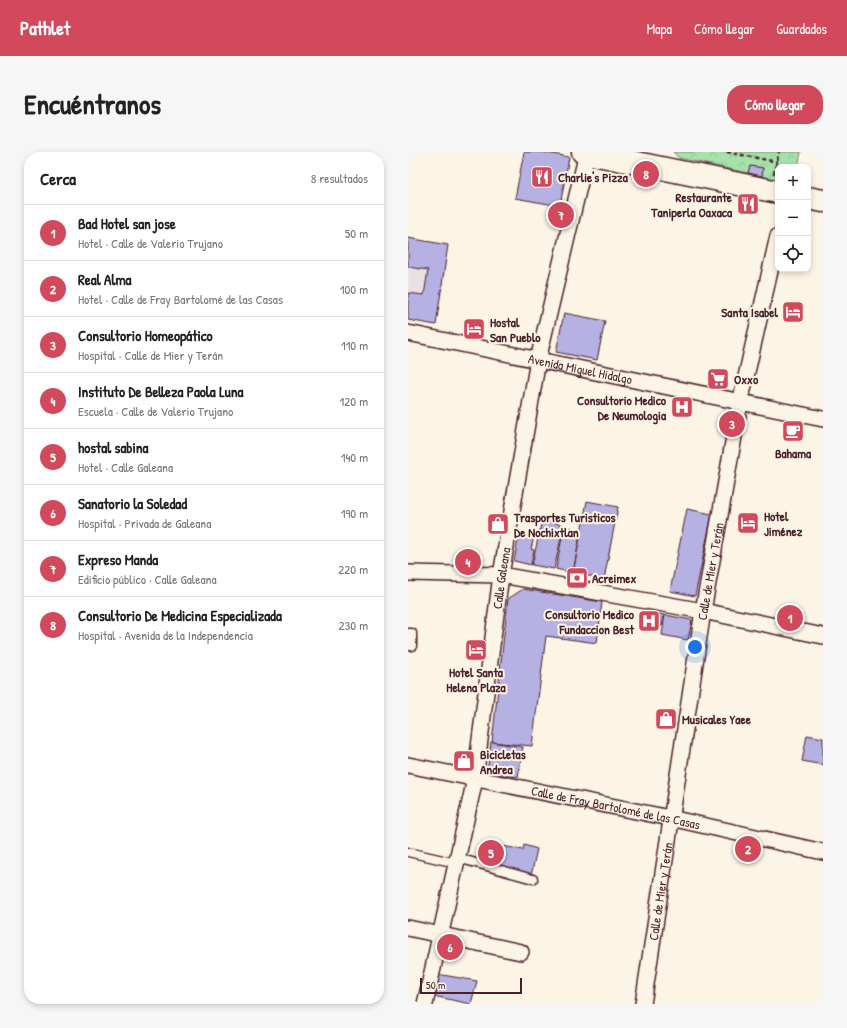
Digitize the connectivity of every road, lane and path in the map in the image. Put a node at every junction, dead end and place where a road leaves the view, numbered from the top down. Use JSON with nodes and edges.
{"nodes":[{"id":1,"x":585,"y":152,"type":"edge"},
{"id":2,"x":727,"y":152,"type":"edge"},
{"id":3,"x":779,"y":152,"type":"edge"},
{"id":4,"x":776,"y":162,"type":"junction"},
{"id":5,"x":774,"y":191,"type":"edge"},
{"id":6,"x":811,"y":199,"type":"edge"},
{"id":7,"x":823,"y":201,"type":"edge"},
{"id":8,"x":775,"y":249,"type":"edge"},
{"id":9,"x":408,"y":333,"type":"edge"},
{"id":10,"x":538,"y":360,"type":"junction"},
{"id":11,"x":740,"y":403,"type":"junction"},
{"id":12,"x":823,"y":419,"type":"edge"},
{"id":13,"x":408,"y":574,"type":"edge"},
{"id":14,"x":501,"y":576,"type":"junction"},
{"id":15,"x":703,"y":610,"type":"junction"},
{"id":16,"x":408,"y":633,"type":"edge"},
{"id":17,"x":823,"y":636,"type":"edge"},
{"id":18,"x":408,"y":646,"type":"edge"},
{"id":19,"x":408,"y":765,"type":"edge"},
{"id":20,"x":475,"y":779,"type":"junction"},
{"id":21,"x":670,"y":818,"type":"junction"},
{"id":22,"x":408,"y":852,"type":"edge"},
{"id":23,"x":823,"y":852,"type":"edge"},
{"id":24,"x":457,"y":861,"type":"junction"},
{"id":25,"x":533,"y":879,"type":"dead end"},
{"id":26,"x":408,"y":928,"type":"edge"},
{"id":27,"x":439,"y":934,"type":"junction"},
{"id":28,"x":521,"y":952,"type":"dead end"},
{"id":29,"x":425,"y":1004,"type":"edge"},
{"id":30,"x":643,"y":1004,"type":"edge"}],
"edges":[{"from":1,"to":5,"type":"main road"},
{"from":1,"to":10,"type":"street","name":"Calle Galeana"},
{"from":2,"to":4,"type":"path"},
{"from":3,"to":4,"type":"path"},
{"from":4,"to":5,"type":"path"},
{"from":6,"to":7,"type":"main road"},
{"from":8,"to":11,"type":"street","name":"Calle de Mier y Terán"},
{"from":9,"to":10,"type":"street","name":"Avenida Miguel Hidalgo"},
{"from":10,"to":11,"type":"street","name":"Avenida Miguel Hidalgo"},
{"from":10,"to":14,"type":"street","name":"Calle Galeana"},
{"from":11,"to":12,"type":"street","name":"Avenida Miguel Hidalgo"},
{"from":11,"to":15,"type":"street","name":"Calle de Mier y Terán"},
{"from":13,"to":14,"type":"street"},
{"from":14,"to":15,"type":"street"},
{"from":14,"to":20,"type":"street","name":"Calle Galeana"},
{"from":15,"to":17,"type":"street"},
{"from":15,"to":21,"type":"street","name":"Calle de Mier y Terán"},
{"from":16,"to":18,"type":"lane"},
{"from":19,"to":20,"type":"street","name":"Calle de Fray Bartolomé de las Casas"},
{"from":20,"to":21,"type":"street","name":"Calle de Fray Bartolomé de las Casas"},
{"from":20,"to":24,"type":"street","name":"Calle Galeana"},
{"from":21,"to":23,"type":"street","name":"Calle de Fray Bartolomé de las Casas"},
{"from":21,"to":30,"type":"street","name":"Calle de Mier y Terán"},
{"from":22,"to":24,"type":"lane"},
{"from":24,"to":25,"type":"lane"},
{"from":24,"to":27,"type":"street","name":"Calle Galeana"},
{"from":26,"to":27,"type":"street"},
{"from":27,"to":28,"type":"street"},
{"from":27,"to":29,"type":"street","name":"Calle Galeana"}]}
